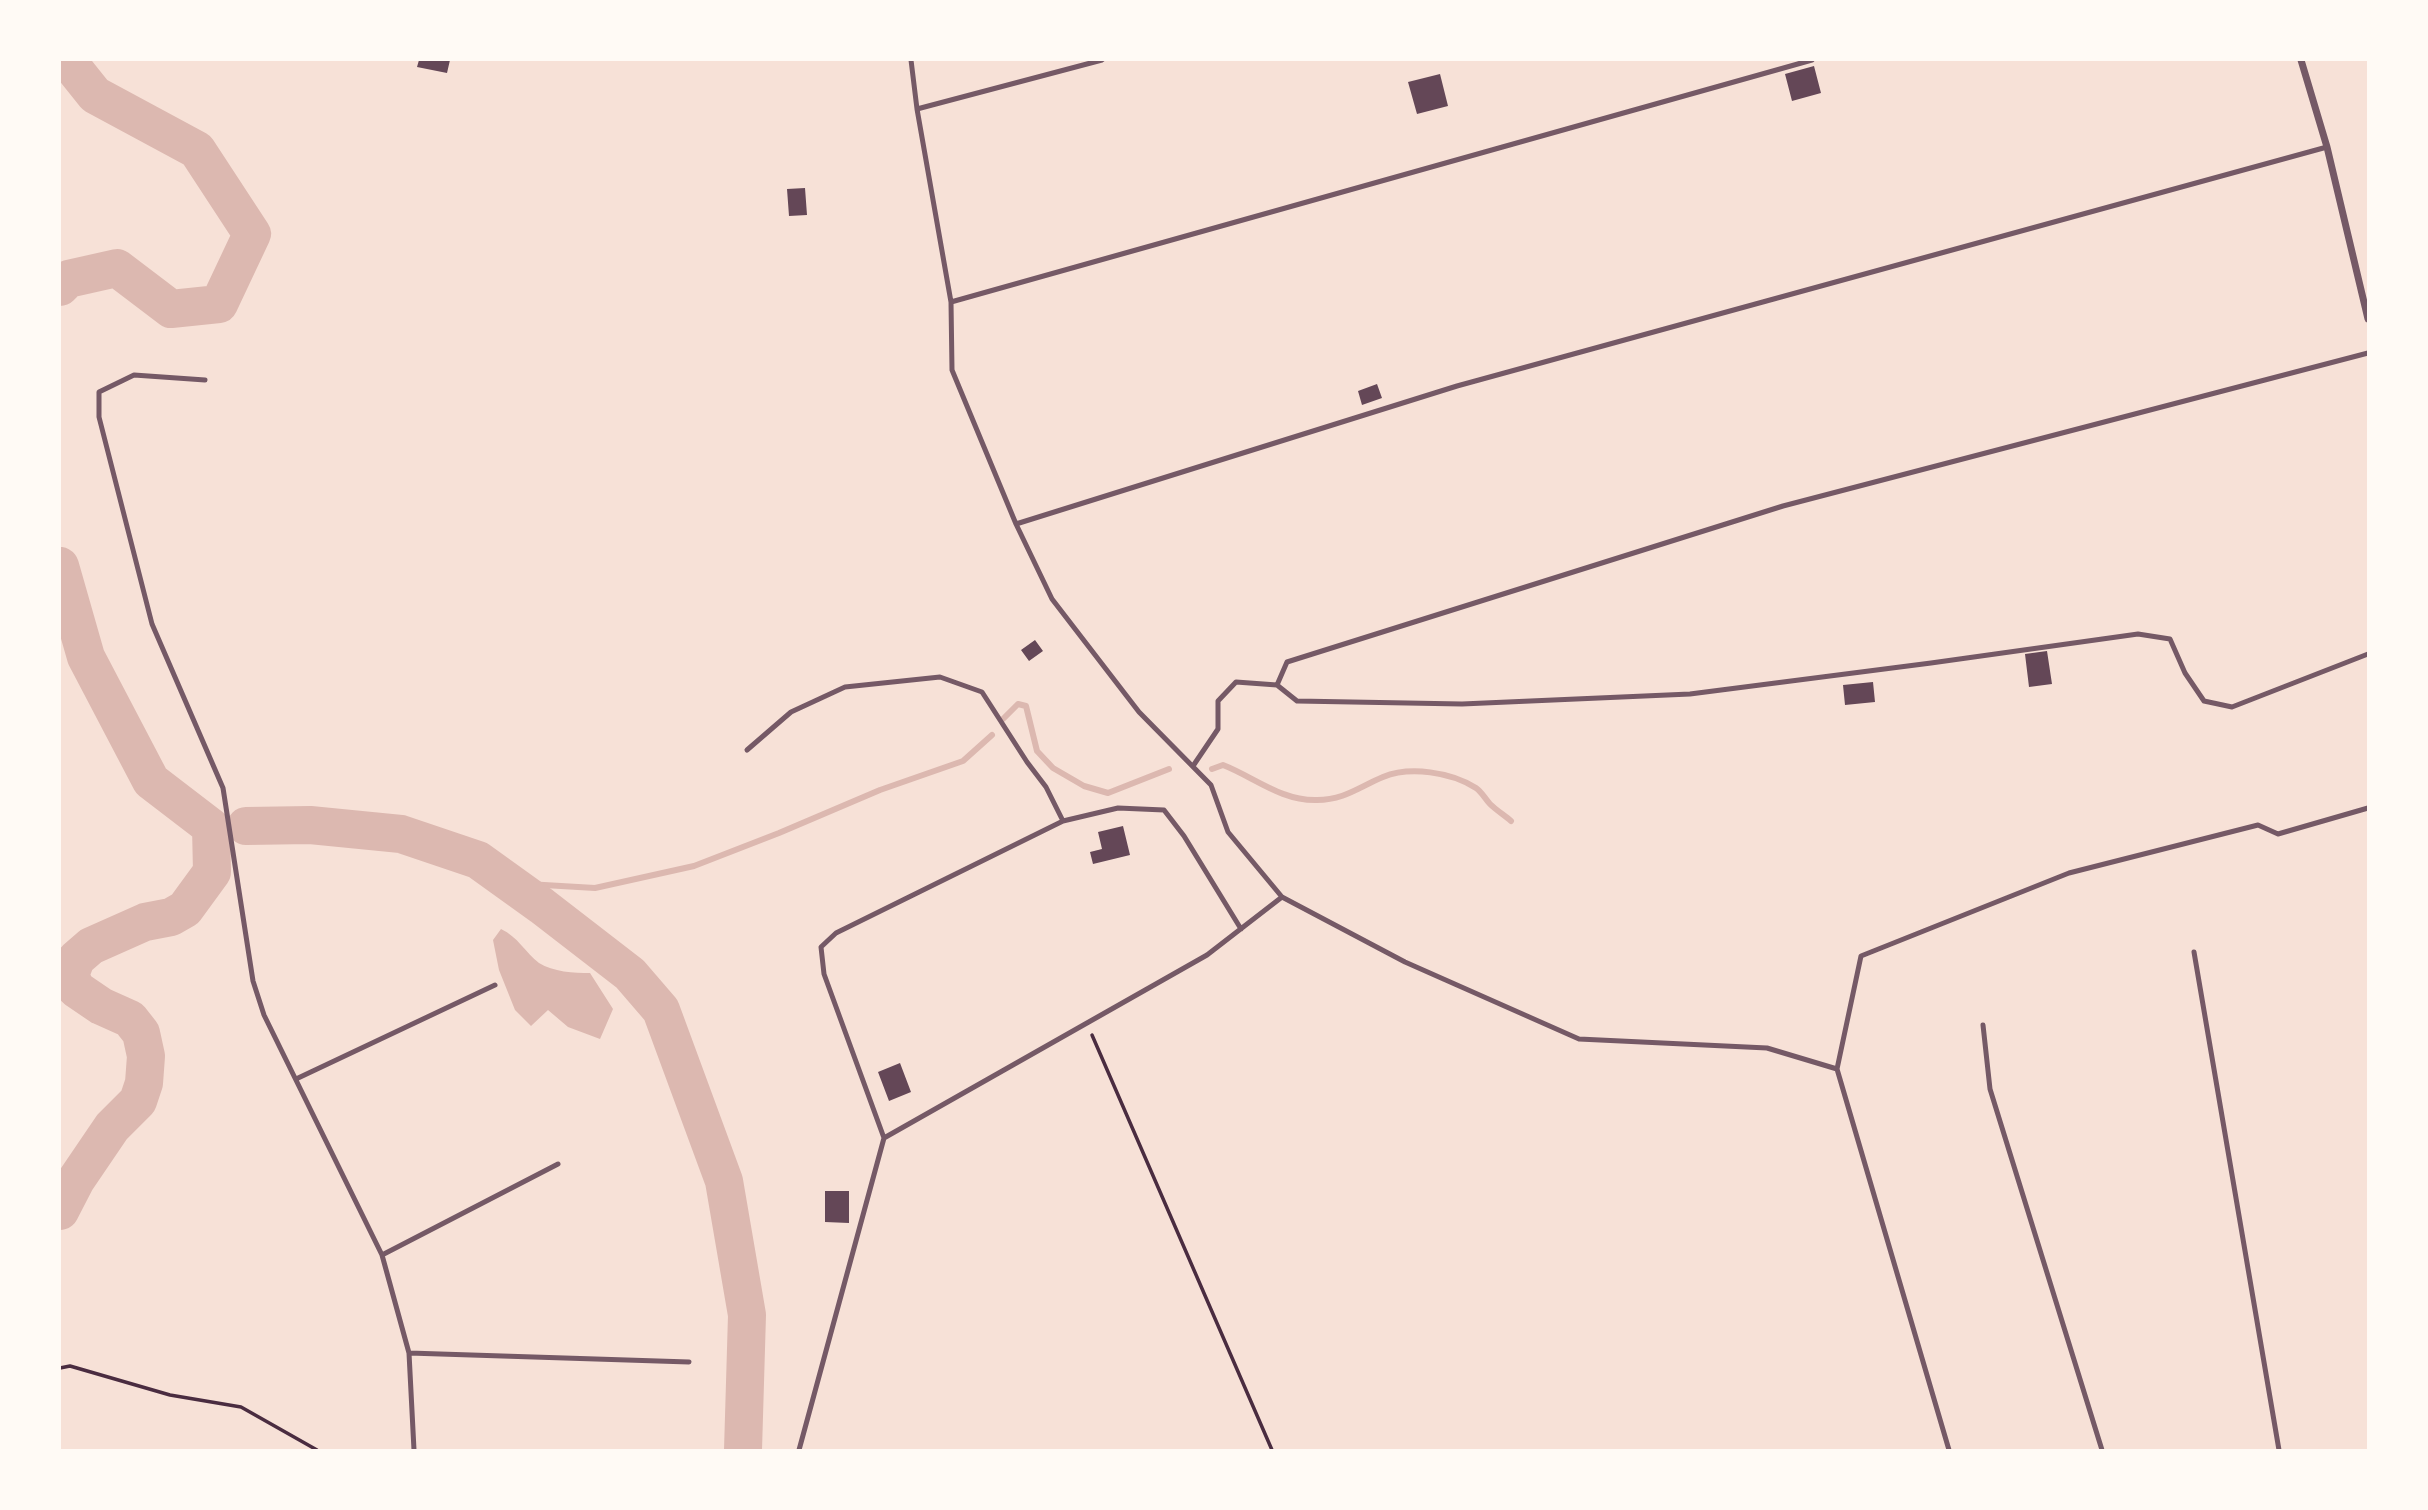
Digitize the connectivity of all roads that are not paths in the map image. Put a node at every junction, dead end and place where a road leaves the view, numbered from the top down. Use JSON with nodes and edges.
{"nodes":[{"id":1,"x":911,"y":60,"type":"edge"},
{"id":2,"x":1102,"y":60,"type":"edge"},
{"id":3,"x":1812,"y":60,"type":"edge"},
{"id":4,"x":2301,"y":60,"type":"edge"},
{"id":5,"x":917,"y":109,"type":"junction"},
{"id":6,"x":2327,"y":147,"type":"junction"},
{"id":7,"x":951,"y":302,"type":"junction"},
{"id":8,"x":2368,"y":314,"type":"edge"},
{"id":9,"x":2368,"y":353,"type":"edge"},
{"id":10,"x":205,"y":380,"type":"dead end"},
{"id":11,"x":1016,"y":524,"type":"junction"},
{"id":12,"x":2368,"y":654,"type":"edge"},
{"id":13,"x":1278,"y":684,"type":"junction"},
{"id":14,"x":747,"y":750,"type":"dead end"},
{"id":15,"x":1193,"y":766,"type":"junction"},
{"id":16,"x":2368,"y":808,"type":"edge"},
{"id":17,"x":1063,"y":821,"type":"junction"},
{"id":18,"x":1282,"y":897,"type":"junction"},
{"id":19,"x":1241,"y":929,"type":"junction"},
{"id":20,"x":2194,"y":952,"type":"dead end"},
{"id":21,"x":495,"y":985,"type":"dead end"},
{"id":22,"x":1983,"y":1026,"type":"dead end"},
{"id":23,"x":1837,"y":1069,"type":"junction"},
{"id":24,"x":296,"y":1079,"type":"junction"},
{"id":25,"x":884,"y":1138,"type":"junction"},
{"id":26,"x":558,"y":1164,"type":"dead end"},
{"id":27,"x":382,"y":1255,"type":"junction"},
{"id":28,"x":410,"y":1353,"type":"junction"},
{"id":29,"x":689,"y":1362,"type":"dead end"},
{"id":30,"x":414,"y":1451,"type":"edge"},
{"id":31,"x":799,"y":1451,"type":"edge"},
{"id":32,"x":1949,"y":1451,"type":"edge"},
{"id":33,"x":2102,"y":1451,"type":"edge"},
{"id":34,"x":2279,"y":1451,"type":"edge"}],
"edges":[{"from":1,"to":5,"type":"lane"},
{"from":2,"to":5,"type":"lane"},
{"from":3,"to":7,"type":"lane"},
{"from":4,"to":6,"type":"street"},
{"from":5,"to":7,"type":"lane"},
{"from":6,"to":8,"type":"street"},
{"from":6,"to":11,"type":"lane"},
{"from":7,"to":11,"type":"lane"},
{"from":9,"to":13,"type":"lane"},
{"from":10,"to":24,"type":"lane"},
{"from":11,"to":15,"type":"lane"},
{"from":12,"to":13,"type":"lane"},
{"from":13,"to":15,"type":"lane"},
{"from":14,"to":17,"type":"lane"},
{"from":15,"to":18,"type":"lane"},
{"from":16,"to":23,"type":"lane"},
{"from":17,"to":19,"type":"lane"},
{"from":17,"to":25,"type":"lane"},
{"from":18,"to":19,"type":"lane"},
{"from":18,"to":23,"type":"lane"},
{"from":19,"to":25,"type":"lane"},
{"from":20,"to":34,"type":"lane"},
{"from":21,"to":24,"type":"lane"},
{"from":22,"to":33,"type":"lane"},
{"from":23,"to":32,"type":"lane"},
{"from":24,"to":27,"type":"lane"},
{"from":25,"to":31,"type":"lane"},
{"from":26,"to":27,"type":"lane"},
{"from":27,"to":28,"type":"lane"},
{"from":28,"to":29,"type":"lane"},
{"from":28,"to":30,"type":"lane"}]}
